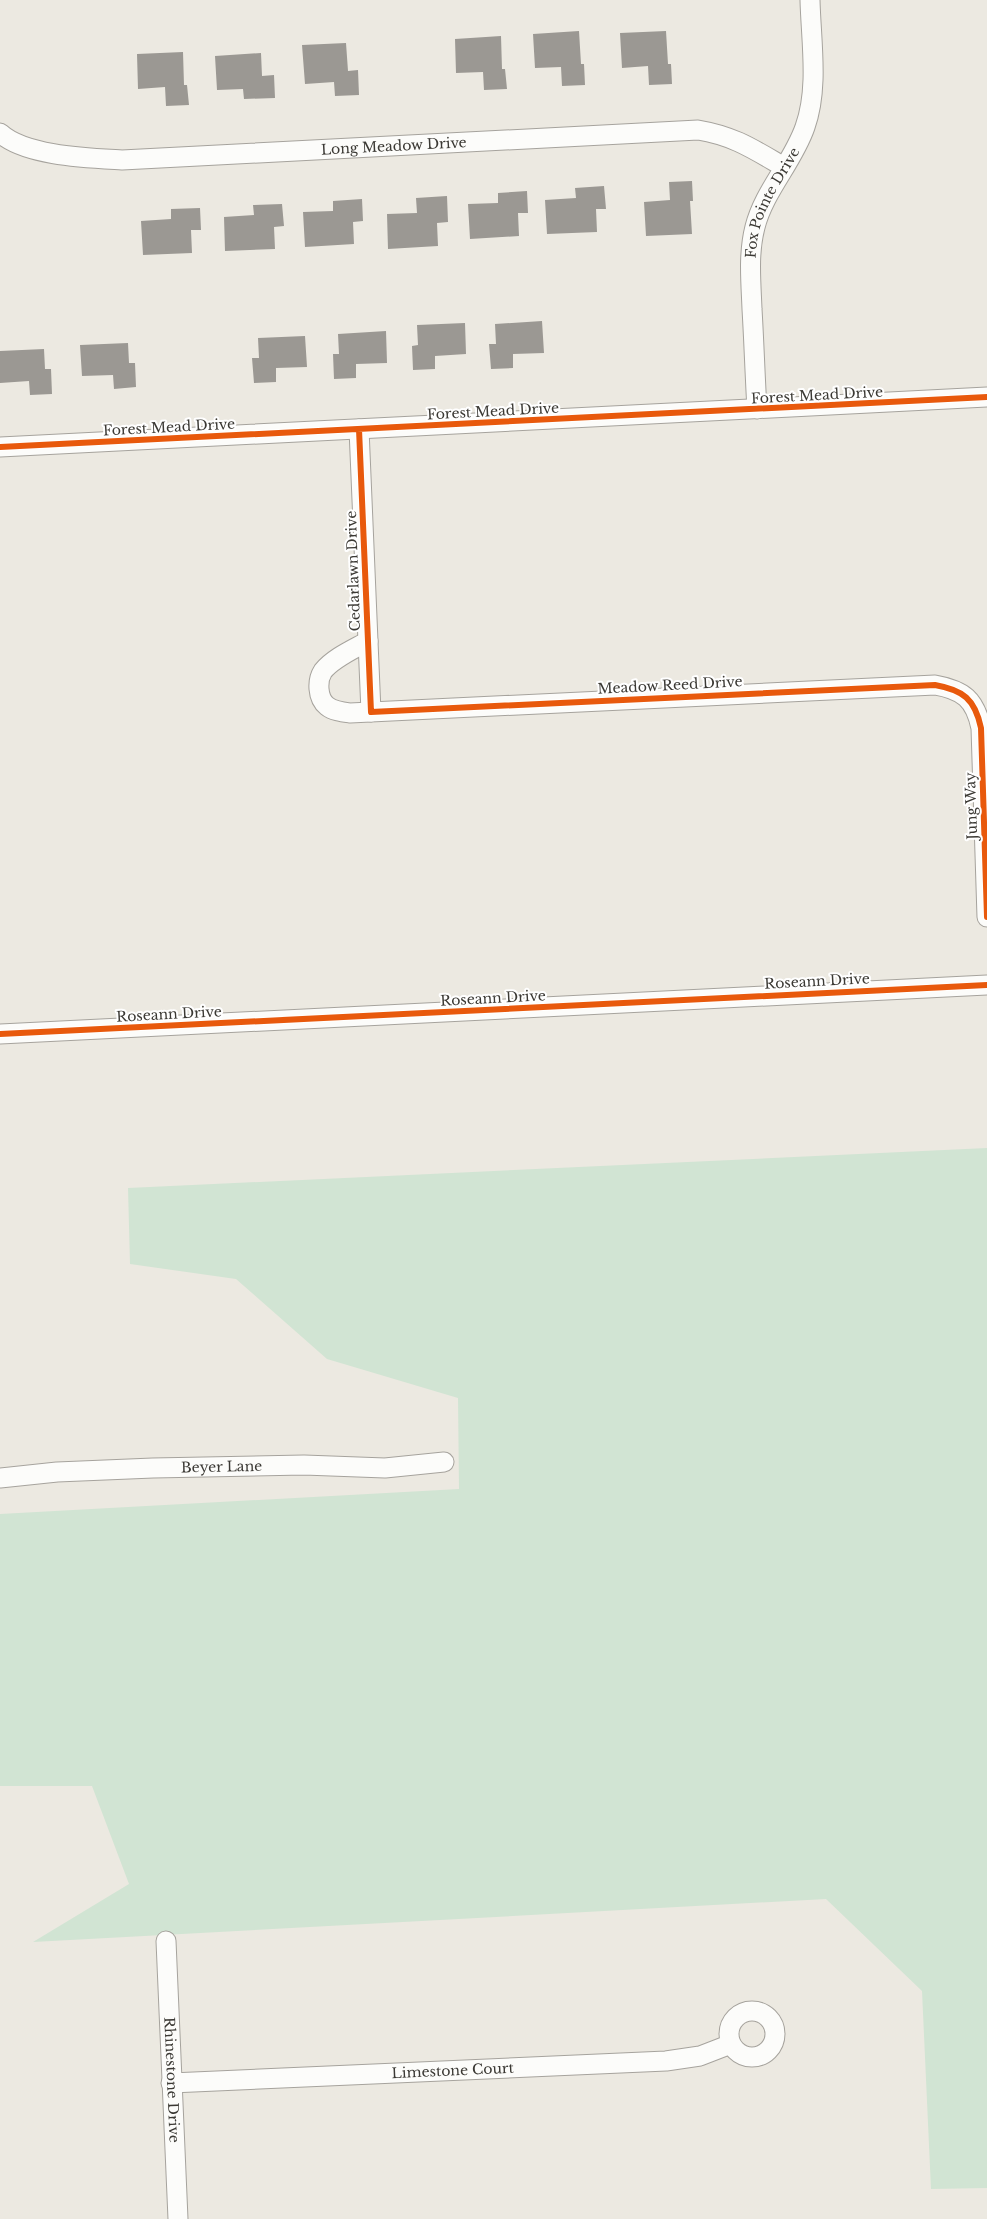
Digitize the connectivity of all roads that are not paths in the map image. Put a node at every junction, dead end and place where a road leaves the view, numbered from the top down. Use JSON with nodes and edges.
{"nodes":[{"id":1,"x":810,"y":0,"type":"edge"},
{"id":2,"x":0,"y":133,"type":"edge"},
{"id":3,"x":784,"y":167,"type":"junction"},
{"id":4,"x":987,"y":397,"type":"edge"},
{"id":5,"x":756,"y":409,"type":"junction"},
{"id":6,"x":359,"y":429,"type":"junction"},
{"id":7,"x":0,"y":447,"type":"edge"},
{"id":8,"x":368,"y":641,"type":"junction"},
{"id":9,"x":968,"y":698,"type":"joint"},
{"id":10,"x":371,"y":712,"type":"junction"},
{"id":11,"x":987,"y":917,"type":"edge"},
{"id":12,"x":987,"y":985,"type":"edge"},
{"id":13,"x":0,"y":1034,"type":"edge"},
{"id":14,"x":444,"y":1462,"type":"dead end"},
{"id":15,"x":0,"y":1478,"type":"edge"},
{"id":16,"x":166,"y":1941,"type":"dead end"},
{"id":17,"x":731,"y":2044,"type":"dead end"},
{"id":18,"x":171,"y":2083,"type":"junction"},
{"id":19,"x":178,"y":2219,"type":"edge"}],
"edges":[{"from":1,"to":3,"type":"street","name":"Fox Pointe Drive"},
{"from":2,"to":3,"type":"street","name":"Long Meadow Drive"},
{"from":3,"to":5,"type":"street","name":"Fox Pointe Drive"},
{"from":4,"to":5,"type":"street","name":"Forest Mead Drive"},
{"from":5,"to":6,"type":"street","name":"Forest Mead Drive"},
{"from":6,"to":7,"type":"street","name":"Forest Mead Drive"},
{"from":6,"to":8,"type":"street","name":"Cedarlawn Drive"},
{"from":8,"to":10,"type":"street","name":"Cedarlawn Drive"},
{"from":8,"to":10,"type":"street","name":"Meadow Reed Drive"},
{"from":9,"to":10,"type":"street","name":"Meadow Reed Drive"},
{"from":9,"to":11,"type":"street","name":"Jung Way"},
{"from":12,"to":13,"type":"street","name":"Roseann Drive"},
{"from":14,"to":15,"type":"street","name":"Beyer Lane"},
{"from":16,"to":18,"type":"street","name":"Rhinestone Drive"},
{"from":17,"to":18,"type":"street","name":"Limestone Court"},
{"from":18,"to":19,"type":"street","name":"Rhinestone Drive"}]}
